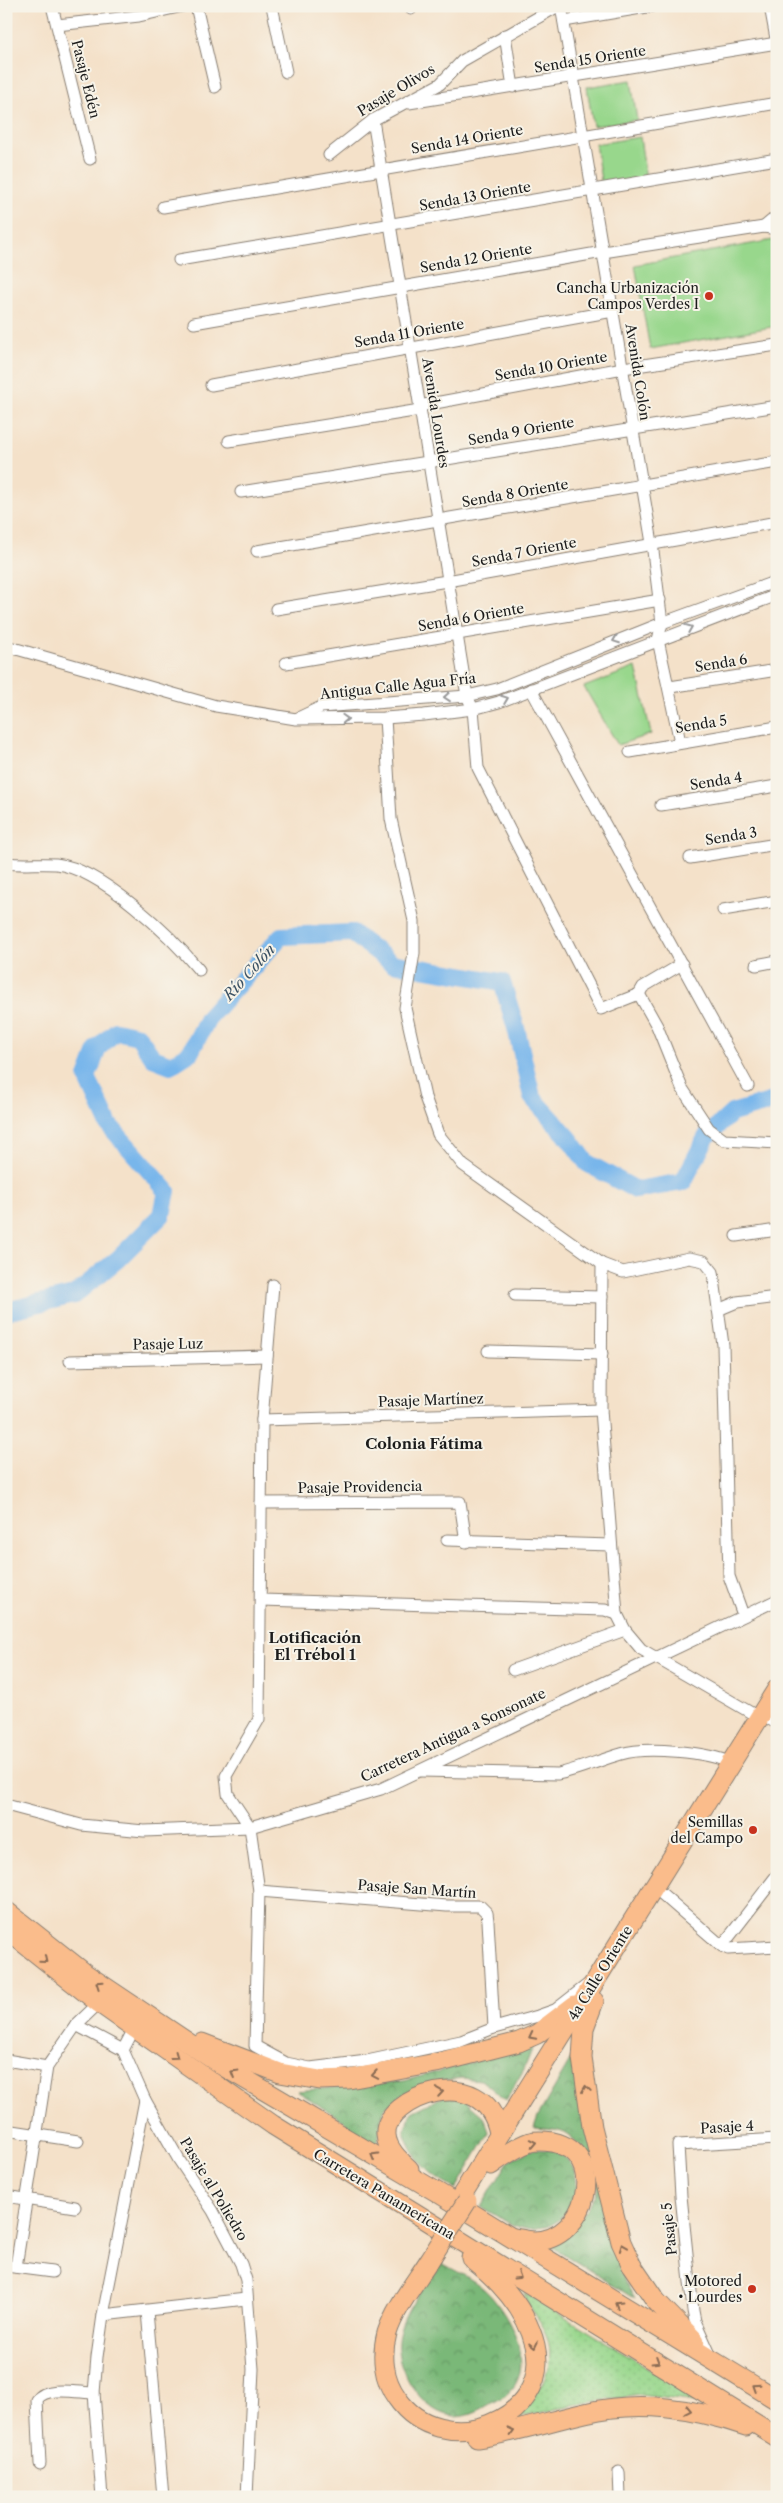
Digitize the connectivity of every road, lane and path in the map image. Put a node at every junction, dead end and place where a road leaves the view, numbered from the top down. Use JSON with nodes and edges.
{"nodes":[{"id":1,"x":52,"y":6,"type":"edge"},
{"id":2,"x":183,"y":6,"type":"edge"},
{"id":3,"x":196,"y":6,"type":"edge"},
{"id":4,"x":272,"y":6,"type":"edge"},
{"id":5,"x":559,"y":6,"type":"edge"},
{"id":6,"x":653,"y":6,"type":"edge"},
{"id":7,"x":770,"y":6,"type":"edge"},
{"id":8,"x":564,"y":22,"type":"junction"},
{"id":9,"x":57,"y":25,"type":"junction"},
{"id":10,"x":505,"y":35,"type":"junction"},
{"id":11,"x":777,"y":43,"type":"edge"},
{"id":12,"x":286,"y":72,"type":"dead end"},
{"id":13,"x":573,"y":77,"type":"junction"},
{"id":14,"x":215,"y":87,"type":"dead end"},
{"id":15,"x":513,"y":87,"type":"junction"},
{"id":16,"x":409,"y":102,"type":"junction"},
{"id":17,"x":777,"y":103,"type":"edge"},
{"id":18,"x":373,"y":120,"type":"junction"},
{"id":19,"x":581,"y":134,"type":"junction"},
{"id":20,"x":328,"y":155,"type":"dead end"},
{"id":21,"x":90,"y":159,"type":"dead end"},
{"id":22,"x":777,"y":159,"type":"edge"},
{"id":23,"x":381,"y":169,"type":"junction"},
{"id":24,"x":592,"y":191,"type":"junction"},
{"id":25,"x":163,"y":206,"type":"dead end"},
{"id":26,"x":777,"y":216,"type":"edge"},
{"id":27,"x":390,"y":225,"type":"junction"},
{"id":28,"x":764,"y":227,"type":"junction"},
{"id":29,"x":777,"y":229,"type":"edge"},
{"id":30,"x":603,"y":252,"type":"junction"},
{"id":31,"x":179,"y":260,"type":"dead end"},
{"id":32,"x":400,"y":286,"type":"junction"},
{"id":33,"x":613,"y":311,"type":"junction"},
{"id":34,"x":194,"y":323,"type":"dead end"},
{"id":35,"x":777,"y":345,"type":"edge"},
{"id":36,"x":410,"y":348,"type":"junction"},
{"id":37,"x":623,"y":368,"type":"junction"},
{"id":38,"x":211,"y":385,"type":"dead end"},
{"id":39,"x":777,"y":406,"type":"edge"},
{"id":40,"x":420,"y":408,"type":"junction"},
{"id":41,"x":631,"y":428,"type":"junction"},
{"id":42,"x":229,"y":440,"type":"dead end"},
{"id":43,"x":429,"y":462,"type":"junction"},
{"id":44,"x":777,"y":462,"type":"edge"},
{"id":45,"x":641,"y":486,"type":"junction"},
{"id":46,"x":241,"y":492,"type":"dead end"},
{"id":47,"x":438,"y":521,"type":"junction"},
{"id":48,"x":777,"y":522,"type":"edge"},
{"id":49,"x":652,"y":543,"type":"junction"},
{"id":50,"x":257,"y":552,"type":"dead end"},
{"id":51,"x":448,"y":581,"type":"junction"},
{"id":52,"x":777,"y":581,"type":"edge"},
{"id":53,"x":777,"y":595,"type":"edge"},
{"id":54,"x":660,"y":600,"type":"junction"},
{"id":55,"x":276,"y":609,"type":"dead end"},
{"id":56,"x":662,"y":622,"type":"junction"},
{"id":57,"x":457,"y":635,"type":"junction"},
{"id":58,"x":658,"y":640,"type":"junction"},
{"id":59,"x":6,"y":646,"type":"edge"},
{"id":60,"x":286,"y":663,"type":"dead end"},
{"id":61,"x":777,"y":670,"type":"edge"},
{"id":62,"x":670,"y":687,"type":"junction"},
{"id":63,"x":531,"y":689,"type":"junction"},
{"id":64,"x":467,"y":696,"type":"junction"},
{"id":65,"x":474,"y":709,"type":"junction"},
{"id":66,"x":385,"y":718,"type":"junction"},
{"id":67,"x":296,"y":719,"type":"junction"},
{"id":68,"x":777,"y":727,"type":"edge"},
{"id":69,"x":680,"y":742,"type":"junction"},
{"id":70,"x":630,"y":752,"type":"dead end"},
{"id":71,"x":777,"y":786,"type":"edge"},
{"id":72,"x":661,"y":805,"type":"dead end"},
{"id":73,"x":777,"y":844,"type":"edge"},
{"id":74,"x":690,"y":858,"type":"dead end"},
{"id":75,"x":6,"y":863,"type":"edge"},
{"id":76,"x":777,"y":901,"type":"edge"},
{"id":77,"x":723,"y":910,"type":"dead end"},
{"id":78,"x":777,"y":962,"type":"edge"},
{"id":79,"x":682,"y":964,"type":"junction"},
{"id":80,"x":756,"y":965,"type":"dead end"},
{"id":81,"x":199,"y":970,"type":"dead end"},
{"id":82,"x":639,"y":994,"type":"junction"},
{"id":83,"x":748,"y":1086,"type":"dead end"},
{"id":84,"x":777,"y":1143,"type":"edge"},
{"id":85,"x":777,"y":1230,"type":"edge"},
{"id":86,"x":736,"y":1236,"type":"dead end"},
{"id":87,"x":602,"y":1264,"type":"junction"},
{"id":88,"x":273,"y":1284,"type":"dead end"},
{"id":89,"x":514,"y":1295,"type":"dead end"},
{"id":90,"x":602,"y":1297,"type":"junction"},
{"id":91,"x":777,"y":1297,"type":"edge"},
{"id":92,"x":718,"y":1310,"type":"junction"},
{"id":93,"x":488,"y":1351,"type":"dead end"},
{"id":94,"x":602,"y":1354,"type":"junction"},
{"id":95,"x":267,"y":1356,"type":"junction"},
{"id":96,"x":70,"y":1361,"type":"dead end"},
{"id":97,"x":601,"y":1410,"type":"junction"},
{"id":98,"x":262,"y":1420,"type":"junction"},
{"id":99,"x":261,"y":1503,"type":"junction"},
{"id":100,"x":447,"y":1540,"type":"dead end"},
{"id":101,"x":466,"y":1542,"type":"junction"},
{"id":102,"x":611,"y":1545,"type":"junction"},
{"id":103,"x":261,"y":1600,"type":"junction"},
{"id":104,"x":777,"y":1600,"type":"edge"},
{"id":105,"x":617,"y":1614,"type":"junction"},
{"id":106,"x":744,"y":1616,"type":"junction"},
{"id":107,"x":625,"y":1630,"type":"junction"},
{"id":108,"x":652,"y":1658,"type":"junction"},
{"id":109,"x":513,"y":1670,"type":"dead end"},
{"id":110,"x":777,"y":1689,"type":"edge"},
{"id":111,"x":771,"y":1718,"type":"edge"},
{"id":112,"x":732,"y":1763,"type":"junction"},
{"id":113,"x":417,"y":1771,"type":"junction"},
{"id":114,"x":6,"y":1805,"type":"edge"},
{"id":115,"x":250,"y":1827,"type":"junction"},
{"id":116,"x":777,"y":1875,"type":"edge"},
{"id":117,"x":259,"y":1891,"type":"junction"},
{"id":118,"x":662,"y":1894,"type":"junction"},
{"id":119,"x":6,"y":1911,"type":"edge"},
{"id":120,"x":6,"y":1929,"type":"edge"},
{"id":121,"x":722,"y":1946,"type":"junction"},
{"id":122,"x":777,"y":1946,"type":"edge"},
{"id":123,"x":599,"y":1974,"type":"junction"},
{"id":124,"x":590,"y":1999,"type":"junction"},
{"id":125,"x":99,"y":2003,"type":"junction"},
{"id":126,"x":76,"y":2025,"type":"junction"},
{"id":127,"x":135,"y":2027,"type":"junction"},
{"id":128,"x":166,"y":2028,"type":"junction"},
{"id":129,"x":494,"y":2028,"type":"junction"},
{"id":130,"x":123,"y":2050,"type":"junction"},
{"id":131,"x":6,"y":2060,"type":"edge"},
{"id":132,"x":47,"y":2067,"type":"junction"},
{"id":133,"x":146,"y":2100,"type":"junction"},
{"id":134,"x":6,"y":2130,"type":"edge"},
{"id":135,"x":499,"y":2133,"type":"junction"},
{"id":136,"x":36,"y":2134,"type":"junction"},
{"id":137,"x":777,"y":2139,"type":"edge"},
{"id":138,"x":78,"y":2141,"type":"dead end"},
{"id":139,"x":678,"y":2145,"type":"joint"},
{"id":140,"x":491,"y":2165,"type":"junction"},
{"id":141,"x":349,"y":2173,"type":"junction"},
{"id":142,"x":436,"y":2192,"type":"junction"},
{"id":143,"x":6,"y":2196,"type":"edge"},
{"id":144,"x":25,"y":2199,"type":"junction"},
{"id":145,"x":467,"y":2205,"type":"junction"},
{"id":146,"x":75,"y":2207,"type":"dead end"},
{"id":147,"x":426,"y":2259,"type":"junction"},
{"id":148,"x":11,"y":2267,"type":"edge"},
{"id":149,"x":52,"y":2272,"type":"dead end"},
{"id":150,"x":246,"y":2299,"type":"junction"},
{"id":151,"x":147,"y":2311,"type":"junction"},
{"id":152,"x":693,"y":2311,"type":"junction"},
{"id":153,"x":103,"y":2315,"type":"junction"},
{"id":154,"x":669,"y":2316,"type":"junction"},
{"id":155,"x":709,"y":2352,"type":"junction"},
{"id":156,"x":735,"y":2374,"type":"junction"},
{"id":157,"x":94,"y":2393,"type":"junction"},
{"id":158,"x":777,"y":2400,"type":"edge"},
{"id":159,"x":777,"y":2438,"type":"edge"},
{"id":160,"x":40,"y":2464,"type":"dead end"},
{"id":161,"x":619,"y":2472,"type":"dead end"},
{"id":162,"x":102,"y":2497,"type":"edge"},
{"id":163,"x":163,"y":2497,"type":"edge"},
{"id":164,"x":247,"y":2497,"type":"edge"},
{"id":165,"x":620,"y":2497,"type":"edge"}],
"edges":[{"from":1,"to":9,"type":"street","name":"Pasaje Edén"},
{"from":2,"to":9,"type":"street"},
{"from":3,"to":14,"type":"street"},
{"from":4,"to":12,"type":"street"},
{"from":5,"to":8,"type":"street","name":"Avenida Colón"},
{"from":5,"to":10,"type":"street","name":"Pasaje Olivos"},
{"from":6,"to":8,"type":"street"},
{"from":7,"to":11,"type":"street"},
{"from":8,"to":13,"type":"street","name":"Avenida Colón"},
{"from":9,"to":21,"type":"street","name":"Pasaje Edén"},
{"from":10,"to":15,"type":"street"},
{"from":10,"to":16,"type":"street","name":"Pasaje Olivos"},
{"from":11,"to":13,"type":"street","name":"Senda 15 Oriente"},
{"from":13,"to":15,"type":"street","name":"Senda 15 Oriente"},
{"from":13,"to":19,"type":"street","name":"Avenida Colón"},
{"from":15,"to":16,"type":"street","name":"Senda 15 Oriente"},
{"from":16,"to":18,"type":"street","name":"Pasaje Olivos"},
{"from":17,"to":19,"type":"street","name":"Senda 14 Oriente"},
{"from":18,"to":20,"type":"street","name":"Pasaje Olivos"},
{"from":18,"to":23,"type":"street","name":"Avenida Lourdes"},
{"from":19,"to":23,"type":"street","name":"Senda 14 Oriente"},
{"from":19,"to":24,"type":"street","name":"Avenida Colón"},
{"from":22,"to":24,"type":"street","name":"Senda 13 Oriente"},
{"from":23,"to":25,"type":"street","name":"Senda 14 Oriente"},
{"from":23,"to":27,"type":"street","name":"Avenida Lourdes"},
{"from":24,"to":27,"type":"street","name":"Senda 13 Oriente"},
{"from":24,"to":30,"type":"street","name":"Avenida Colón"},
{"from":26,"to":28,"type":"street"},
{"from":27,"to":31,"type":"street","name":"Senda 13 Oriente"},
{"from":27,"to":32,"type":"street","name":"Avenida Lourdes"},
{"from":28,"to":29,"type":"street","name":"Senda 12 Oriente"},
{"from":28,"to":30,"type":"street","name":"Senda 12 Oriente"},
{"from":30,"to":32,"type":"street","name":"Senda 12 Oriente"},
{"from":30,"to":33,"type":"street","name":"Avenida Colón"},
{"from":32,"to":34,"type":"street","name":"Senda 12 Oriente"},
{"from":32,"to":36,"type":"street","name":"Avenida Lourdes"},
{"from":33,"to":36,"type":"street","name":"Senda 11 Oriente"},
{"from":33,"to":37,"type":"street","name":"Avenida Colón"},
{"from":35,"to":37,"type":"street","name":"Senda 10 Oriente"},
{"from":36,"to":38,"type":"street","name":"Senda 11 Oriente"},
{"from":36,"to":40,"type":"street","name":"Avenida Lourdes"},
{"from":37,"to":40,"type":"street","name":"Senda 10 Oriente"},
{"from":37,"to":41,"type":"street","name":"Avenida Colón"},
{"from":39,"to":41,"type":"street","name":"Senda 9 Oriente"},
{"from":40,"to":42,"type":"street","name":"Senda 10 Oriente"},
{"from":40,"to":43,"type":"street","name":"Avenida Lourdes"},
{"from":41,"to":43,"type":"street","name":"Senda 9 Oriente"},
{"from":41,"to":45,"type":"street","name":"Avenida Colón"},
{"from":43,"to":46,"type":"street","name":"Senda 9 Oriente"},
{"from":43,"to":47,"type":"street","name":"Avenida Lourdes"},
{"from":44,"to":45,"type":"street","name":"Senda 8 Oriente"},
{"from":45,"to":47,"type":"street","name":"Senda 8 Oriente"},
{"from":45,"to":49,"type":"street","name":"Avenida Colón"},
{"from":47,"to":50,"type":"street","name":"Senda 8 Oriente"},
{"from":47,"to":51,"type":"street","name":"Avenida Lourdes"},
{"from":48,"to":49,"type":"street","name":"Senda 7 Oriente"},
{"from":49,"to":51,"type":"street","name":"Senda 7 Oriente"},
{"from":49,"to":54,"type":"street","name":"Avenida Colón"},
{"from":51,"to":55,"type":"street","name":"Senda 7 Oriente"},
{"from":51,"to":57,"type":"street","name":"Avenida Lourdes"},
{"from":52,"to":56,"type":"street","name":"Antigua Calle Agua Fría"},
{"from":58,"to":53,"type":"street","name":"Antigua Calle Agua Fría","one_way":true},
{"from":54,"to":56,"type":"street","name":"Avenida Colón"},
{"from":54,"to":57,"type":"street","name":"Senda 6 Oriente"},
{"from":56,"to":58,"type":"street","name":"Avenida Colón"},
{"from":56,"to":64,"type":"street","name":"Antigua Calle Agua Fría","one_way":true},
{"from":57,"to":60,"type":"street","name":"Senda 6 Oriente"},
{"from":57,"to":64,"type":"street","name":"Avenida Lourdes"},
{"from":58,"to":62,"type":"street","name":"Avenida Colón"},
{"from":58,"to":63,"type":"street","name":"Antigua Calle Agua Fría"},
{"from":59,"to":67,"type":"street"},
{"from":61,"to":62,"type":"street","name":"Senda 6"},
{"from":62,"to":69,"type":"street","name":"Avenida Colón"},
{"from":65,"to":63,"type":"street","name":"Antigua Calle Agua Fría","one_way":true},
{"from":63,"to":79,"type":"street"},
{"from":64,"to":65,"type":"street","name":"Avenida Lourdes"},
{"from":64,"to":67,"type":"street","name":"Antigua Calle Agua Fría","one_way":true},
{"from":65,"to":66,"type":"street","name":"Antigua Calle Agua Fría"},
{"from":65,"to":82,"type":"street"},
{"from":67,"to":66,"type":"street","name":"Antigua Calle Agua Fría","one_way":true},
{"from":66,"to":87,"type":"street"},
{"from":68,"to":69,"type":"street","name":"Senda 5"},
{"from":69,"to":70,"type":"street","name":"Senda 5"},
{"from":71,"to":72,"type":"street","name":"Senda 4"},
{"from":73,"to":74,"type":"street","name":"Senda 3"},
{"from":75,"to":81,"type":"street"},
{"from":76,"to":77,"type":"street"},
{"from":78,"to":80,"type":"street"},
{"from":79,"to":82,"type":"street"},
{"from":79,"to":83,"type":"street"},
{"from":82,"to":84,"type":"street"},
{"from":85,"to":86,"type":"street"},
{"from":87,"to":90,"type":"street"},
{"from":87,"to":92,"type":"street"},
{"from":88,"to":95,"type":"street"},
{"from":89,"to":90,"type":"street"},
{"from":90,"to":94,"type":"street"},
{"from":91,"to":92,"type":"street"},
{"from":92,"to":106,"type":"street"},
{"from":93,"to":94,"type":"street"},
{"from":94,"to":97,"type":"street"},
{"from":95,"to":96,"type":"street","name":"Pasaje Luz"},
{"from":95,"to":98,"type":"street"},
{"from":97,"to":98,"type":"street","name":"Pasaje Martínez"},
{"from":97,"to":102,"type":"street"},
{"from":98,"to":99,"type":"street"},
{"from":99,"to":101,"type":"street","name":"Pasaje Providencia"},
{"from":99,"to":103,"type":"street"},
{"from":100,"to":101,"type":"street"},
{"from":101,"to":102,"type":"street"},
{"from":102,"to":105,"type":"street"},
{"from":103,"to":105,"type":"street"},
{"from":103,"to":115,"type":"street"},
{"from":104,"to":106,"type":"street","name":"Carretera Antigua a Sonsonate"},
{"from":105,"to":107,"type":"street"},
{"from":106,"to":108,"type":"street","name":"Carretera Antigua a Sonsonate"},
{"from":107,"to":108,"type":"street"},
{"from":107,"to":109,"type":"street"},
{"from":108,"to":111,"type":"street"},
{"from":108,"to":113,"type":"street","name":"Carretera Antigua a Sonsonate"},
{"from":110,"to":111,"type":"highway","name":"4a Calle Oriente"},
{"from":111,"to":112,"type":"highway","name":"4a Calle Oriente"},
{"from":111,"to":118,"type":"highway","name":"4a Calle Oriente"},
{"from":112,"to":113,"type":"street"},
{"from":112,"to":123,"type":"highway","name":"4a Calle Oriente"},
{"from":113,"to":115,"type":"street","name":"Carretera Antigua a Sonsonate"},
{"from":114,"to":115,"type":"street","name":"Carretera Antigua a Sonsonate"},
{"from":115,"to":117,"type":"street"},
{"from":116,"to":121,"type":"street"},
{"from":117,"to":129,"type":"street","name":"Pasaje San Martín"},
{"from":117,"to":129,"type":"street"},
{"from":118,"to":121,"type":"street"},
{"from":118,"to":124,"type":"highway","name":"4a Calle Oriente"},
{"from":128,"to":119,"type":"highway","name":"Carretera Panamericana","one_way":true},
{"from":120,"to":125,"type":"highway","name":"Carretera Panamericana","one_way":true},
{"from":121,"to":122,"type":"street"},
{"from":123,"to":124,"type":"highway","name":"4a Calle Oriente"},
{"from":123,"to":129,"type":"street"},
{"from":124,"to":128,"type":"highway","one_way":true},
{"from":124,"to":135,"type":"highway","name":"4a Calle Oriente"},
{"from":124,"to":140,"type":"highway","name":"4a Calle Oriente"},
{"from":154,"to":124,"type":"highway","one_way":true},
{"from":125,"to":126,"type":"street"},
{"from":125,"to":127,"type":"highway","name":"Carretera Panamericana"},
{"from":126,"to":130,"type":"street"},
{"from":126,"to":132,"type":"street"},
{"from":127,"to":130,"type":"street"},
{"from":127,"to":141,"type":"highway","name":"Carretera Panamericana","one_way":true},
{"from":142,"to":128,"type":"highway","name":"Carretera Panamericana","one_way":true},
{"from":130,"to":133,"type":"street","name":"Pasaje al Poliedro"},
{"from":131,"to":132,"type":"street"},
{"from":132,"to":136,"type":"street"},
{"from":133,"to":150,"type":"street","name":"Pasaje al Poliedro"},
{"from":133,"to":153,"type":"street"},
{"from":134,"to":136,"type":"street"},
{"from":142,"to":135,"type":"highway","one_way":true},
{"from":135,"to":145,"type":"highway","name":"4a Calle Oriente"},
{"from":136,"to":138,"type":"street"},
{"from":136,"to":144,"type":"street"},
{"from":137,"to":139,"type":"street","name":"Pasaje 4"},
{"from":139,"to":152,"type":"street","name":"Pasaje 5"},
{"from":140,"to":145,"type":"highway","name":"4a Calle Oriente"},
{"from":140,"to":145,"type":"highway","one_way":true},
{"from":141,"to":147,"type":"highway","one_way":true},
{"from":141,"to":159,"type":"highway","name":"Carretera Panamericana","one_way":true},
{"from":142,"to":145,"type":"highway","name":"Carretera Panamericana"},
{"from":143,"to":144,"type":"street"},
{"from":144,"to":146,"type":"street"},
{"from":144,"to":148,"type":"street"},
{"from":145,"to":147,"type":"highway","name":"4a Calle Oriente"},
{"from":156,"to":145,"type":"highway","name":"Carretera Panamericana","one_way":true},
{"from":147,"to":159,"type":"highway","one_way":true},
{"from":148,"to":149,"type":"street"},
{"from":150,"to":151,"type":"street"},
{"from":150,"to":164,"type":"street","name":"Pasaje al Poliedro"},
{"from":151,"to":153,"type":"street"},
{"from":151,"to":163,"type":"street"},
{"from":152,"to":154,"type":"street"},
{"from":152,"to":155,"type":"street","name":"Pasaje 5"},
{"from":153,"to":157,"type":"street"},
{"from":154,"to":155,"type":"highway"},
{"from":155,"to":156,"type":"highway"},
{"from":158,"to":156,"type":"highway","name":"Carretera Panamericana","one_way":true},
{"from":157,"to":160,"type":"street"},
{"from":157,"to":162,"type":"street"},
{"from":161,"to":165,"type":"street"}]}
